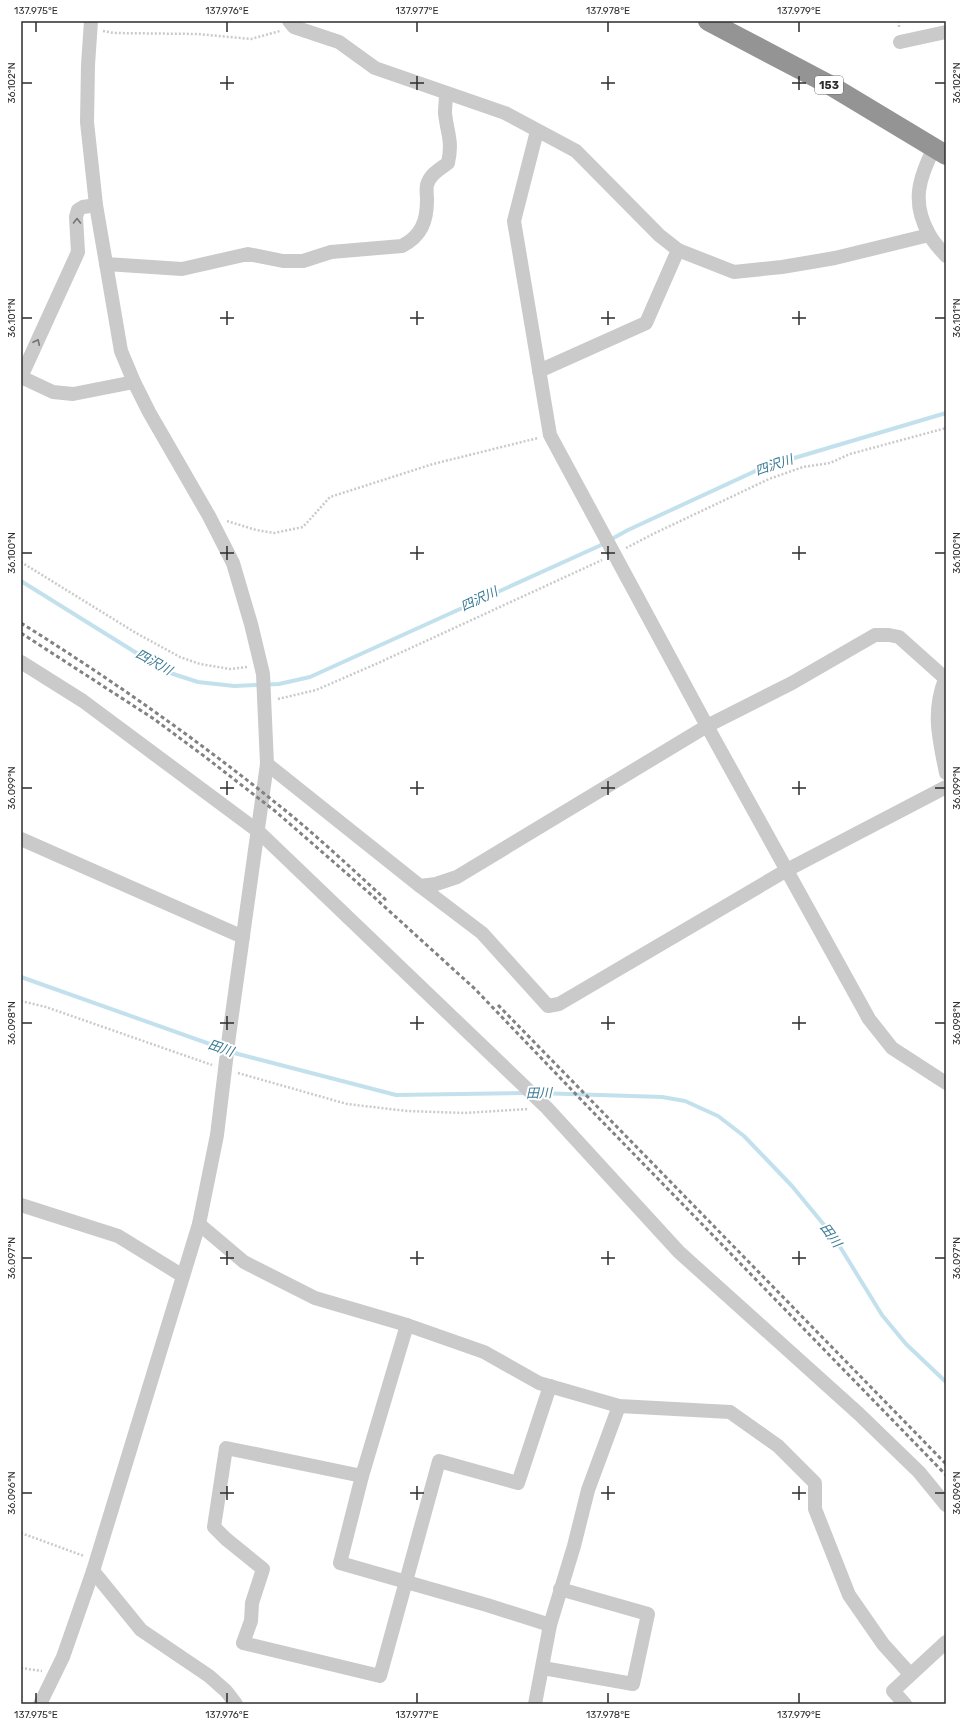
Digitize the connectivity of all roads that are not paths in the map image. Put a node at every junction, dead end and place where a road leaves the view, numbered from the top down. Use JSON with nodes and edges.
{"nodes":[{"id":1,"x":708,"y":21,"type":"edge"},
{"id":2,"x":292,"y":24,"type":"edge"},
{"id":3,"x":91,"y":25,"type":"edge"},
{"id":4,"x":946,"y":32,"type":"edge"},
{"id":5,"x":900,"y":42,"type":"dead end"},
{"id":6,"x":446,"y":94,"type":"junction"},
{"id":7,"x":537,"y":132,"type":"junction"},
{"id":8,"x":940,"y":152,"type":"edge"},
{"id":9,"x":96,"y":204,"type":"junction"},
{"id":10,"x":929,"y":235,"type":"junction"},
{"id":11,"x":678,"y":250,"type":"junction"},
{"id":12,"x":946,"y":256,"type":"edge"},
{"id":13,"x":106,"y":264,"type":"junction"},
{"id":14,"x":539,"y":371,"type":"junction"},
{"id":15,"x":21,"y":377,"type":"edge"},
{"id":16,"x":134,"y":382,"type":"junction"},
{"id":17,"x":21,"y":662,"type":"edge"},
{"id":18,"x":945,"y":679,"type":"edge"},
{"id":19,"x":707,"y":726,"type":"junction"},
{"id":20,"x":267,"y":764,"type":"junction"},
{"id":21,"x":946,"y":773,"type":"edge"},
{"id":22,"x":946,"y":787,"type":"edge"},
{"id":23,"x":259,"y":832,"type":"junction"},
{"id":24,"x":21,"y":839,"type":"edge"},
{"id":25,"x":787,"y":870,"type":"junction"},
{"id":26,"x":420,"y":886,"type":"junction"},
{"id":27,"x":243,"y":937,"type":"junction"},
{"id":28,"x":946,"y":1083,"type":"edge"},
{"id":29,"x":21,"y":1204,"type":"edge"},
{"id":30,"x":199,"y":1224,"type":"junction"},
{"id":31,"x":183,"y":1276,"type":"junction"},
{"id":32,"x":407,"y":1325,"type":"junction"},
{"id":33,"x":550,"y":1386,"type":"junction"},
{"id":34,"x":619,"y":1406,"type":"junction"},
{"id":35,"x":362,"y":1476,"type":"junction"},
{"id":36,"x":946,"y":1505,"type":"edge"},
{"id":37,"x":95,"y":1566,"type":"junction"},
{"id":38,"x":407,"y":1581,"type":"junction"},
{"id":39,"x":560,"y":1589,"type":"junction"},
{"id":40,"x":550,"y":1625,"type":"junction"},
{"id":41,"x":946,"y":1642,"type":"edge"},
{"id":42,"x":542,"y":1668,"type":"junction"},
{"id":43,"x":910,"y":1674,"type":"junction"},
{"id":44,"x":40,"y":1704,"type":"edge"},
{"id":45,"x":236,"y":1704,"type":"edge"},
{"id":46,"x":535,"y":1704,"type":"edge"},
{"id":47,"x":905,"y":1704,"type":"edge"}],
"edges":[{"from":1,"to":8,"type":"highway","number":"153"},
{"from":2,"to":6,"type":"street"},
{"from":3,"to":9,"type":"street"},
{"from":4,"to":5,"type":"street"},
{"from":6,"to":7,"type":"street"},
{"from":6,"to":13,"type":"street"},
{"from":7,"to":11,"type":"street"},
{"from":7,"to":14,"type":"street"},
{"from":8,"to":10,"type":"street"},
{"from":9,"to":13,"type":"street"},
{"from":15,"to":9,"type":"street","one_way":true},
{"from":10,"to":11,"type":"street"},
{"from":10,"to":12,"type":"street"},
{"from":11,"to":14,"type":"street"},
{"from":13,"to":16,"type":"street"},
{"from":14,"to":19,"type":"street"},
{"from":15,"to":16,"type":"street"},
{"from":16,"to":20,"type":"street"},
{"from":17,"to":23,"type":"street"},
{"from":18,"to":19,"type":"street"},
{"from":18,"to":21,"type":"street"},
{"from":19,"to":25,"type":"street"},
{"from":19,"to":26,"type":"street"},
{"from":20,"to":23,"type":"street"},
{"from":20,"to":26,"type":"street"},
{"from":22,"to":25,"type":"street"},
{"from":23,"to":27,"type":"street"},
{"from":23,"to":36,"type":"street"},
{"from":24,"to":27,"type":"street"},
{"from":25,"to":26,"type":"street"},
{"from":25,"to":28,"type":"street"},
{"from":27,"to":30,"type":"street"},
{"from":29,"to":31,"type":"street"},
{"from":30,"to":31,"type":"street"},
{"from":30,"to":32,"type":"street"},
{"from":31,"to":37,"type":"street"},
{"from":32,"to":33,"type":"street"},
{"from":32,"to":35,"type":"street"},
{"from":33,"to":34,"type":"street"},
{"from":33,"to":38,"type":"street"},
{"from":34,"to":39,"type":"street"},
{"from":34,"to":43,"type":"street"},
{"from":35,"to":38,"type":"street"},
{"from":35,"to":38,"type":"street"},
{"from":37,"to":44,"type":"street"},
{"from":37,"to":45,"type":"street"},
{"from":38,"to":40,"type":"street"},
{"from":39,"to":40,"type":"street"},
{"from":39,"to":42,"type":"street"},
{"from":40,"to":42,"type":"street"},
{"from":41,"to":43,"type":"street"},
{"from":42,"to":46,"type":"street"},
{"from":43,"to":47,"type":"street"}]}
